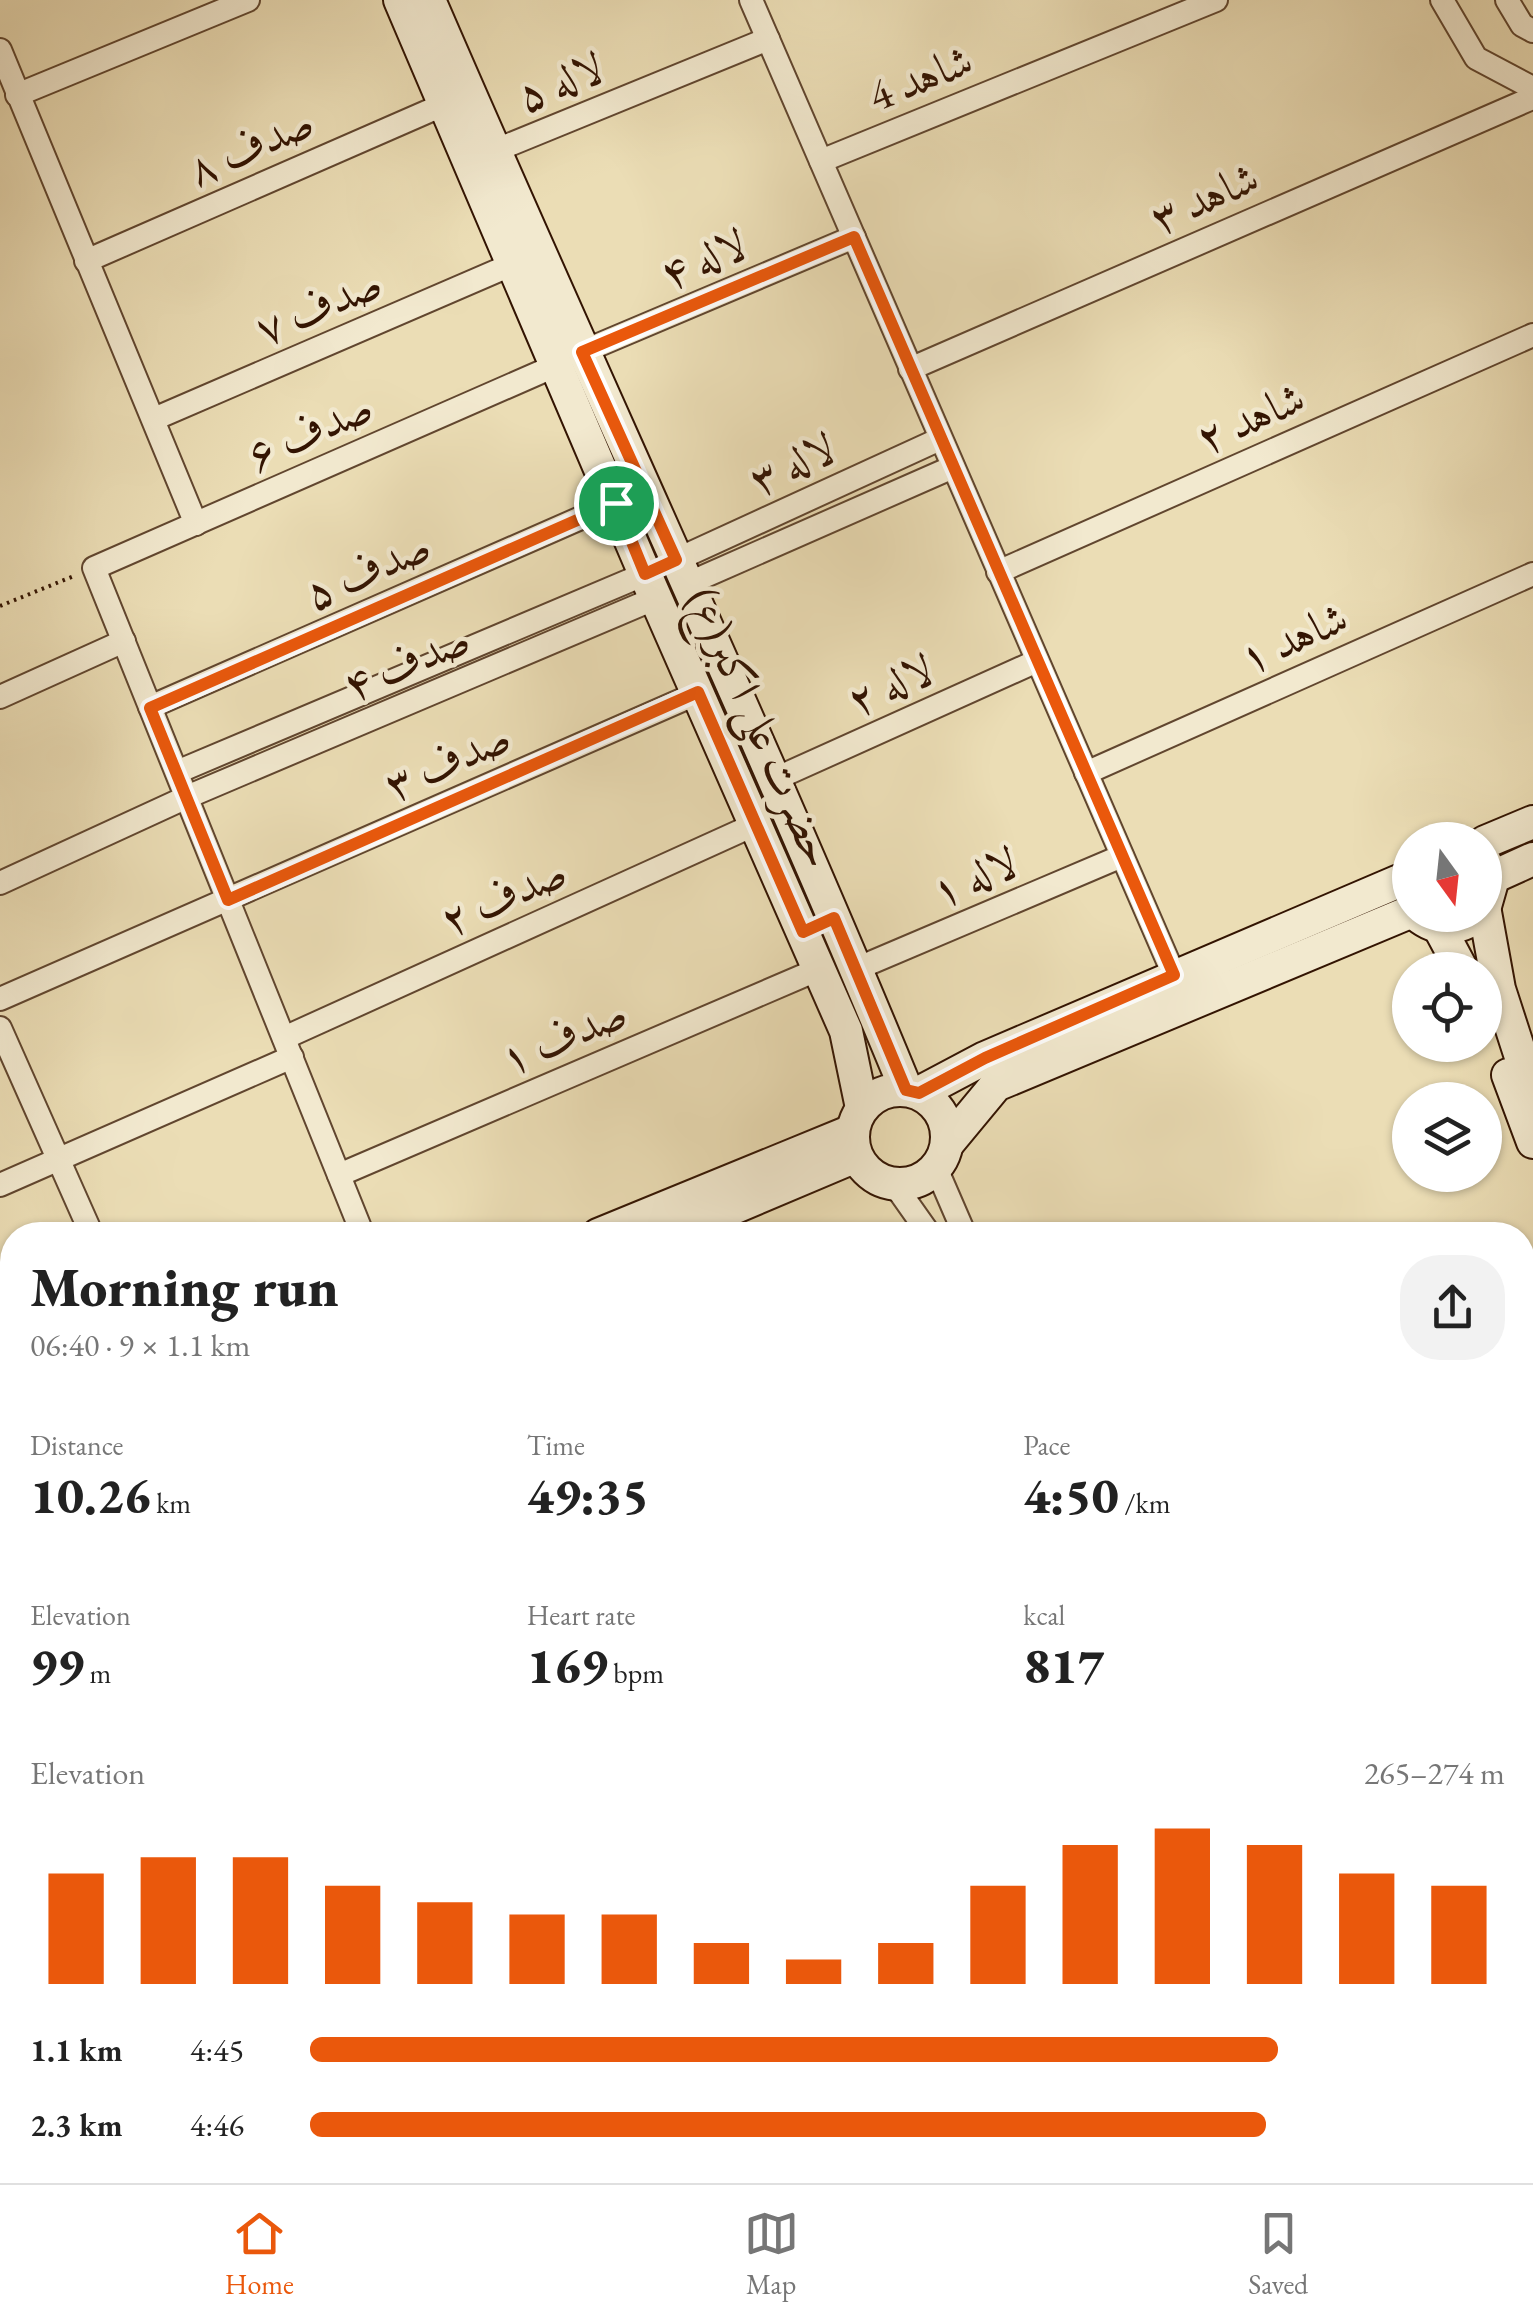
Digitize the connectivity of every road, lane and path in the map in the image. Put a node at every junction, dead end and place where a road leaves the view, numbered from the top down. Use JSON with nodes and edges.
{"nodes":[{"id":1,"x":248,"y":0,"type":"edge"},
{"id":2,"x":400,"y":0,"type":"edge"},
{"id":3,"x":428,"y":0,"type":"edge"},
{"id":4,"x":752,"y":0,"type":"edge"},
{"id":5,"x":1216,"y":0,"type":"edge"},
{"id":6,"x":1442,"y":0,"type":"edge"},
{"id":7,"x":1507,"y":0,"type":"edge"},
{"id":8,"x":1533,"y":31,"type":"edge"},
{"id":9,"x":768,"y":39,"type":"junction"},
{"id":10,"x":432,"y":42,"type":"junction"},
{"id":11,"x":0,"y":50,"type":"edge"},
{"id":12,"x":1531,"y":88,"type":"edge"},
{"id":13,"x":17,"y":95,"type":"junction"},
{"id":14,"x":445,"y":104,"type":"junction"},
{"id":15,"x":494,"y":151,"type":"junction"},
{"id":16,"x":821,"y":161,"type":"junction"},
{"id":17,"x":854,"y":237,"type":"junction"},
{"id":18,"x":86,"y":261,"type":"junction"},
{"id":19,"x":514,"y":264,"type":"junction"},
{"id":20,"x":1533,"y":335,"type":"edge"},
{"id":21,"x":570,"y":358,"type":"junction"},
{"id":22,"x":910,"y":369,"type":"junction"},
{"id":23,"x":154,"y":419,"type":"junction"},
{"id":24,"x":940,"y":439,"type":"junction"},
{"id":25,"x":953,"y":467,"type":"junction"},
{"id":26,"x":616,"y":503,"type":"junction"},
{"id":27,"x":196,"y":524,"type":"junction"},
{"id":28,"x":94,"y":568,"type":"junction"},
{"id":29,"x":682,"y":572,"type":"junction"},
{"id":30,"x":998,"y":572,"type":"junction"},
{"id":31,"x":1533,"y":574,"type":"edge"},
{"id":32,"x":651,"y":586,"type":"junction"},
{"id":33,"x":0,"y":606,"type":"edge"},
{"id":34,"x":124,"y":642,"type":"junction"},
{"id":35,"x":1037,"y":661,"type":"junction"},
{"id":36,"x":698,"y":692,"type":"junction"},
{"id":37,"x":0,"y":697,"type":"edge"},
{"id":38,"x":150,"y":708,"type":"junction"},
{"id":39,"x":177,"y":772,"type":"junction"},
{"id":40,"x":1086,"y":772,"type":"junction"},
{"id":41,"x":775,"y":779,"type":"junction"},
{"id":42,"x":186,"y":797,"type":"junction"},
{"id":43,"x":1533,"y":822,"type":"edge"},
{"id":44,"x":756,"y":824,"type":"junction"},
{"id":45,"x":1502,"y":835,"type":"edge"},
{"id":46,"x":1122,"y":856,"type":"junction"},
{"id":47,"x":1533,"y":859,"type":"edge"},
{"id":48,"x":1502,"y":879,"type":"edge"},
{"id":49,"x":0,"y":883,"type":"edge"},
{"id":50,"x":228,"y":900,"type":"junction"},
{"id":51,"x":1392,"y":907,"type":"edge"},
{"id":52,"x":1392,"y":910,"type":"edge"},
{"id":53,"x":834,"y":918,"type":"junction"},
{"id":54,"x":803,"y":932,"type":"junction"},
{"id":55,"x":1492,"y":932,"type":"edge"},
{"id":56,"x":819,"y":969,"type":"junction"},
{"id":57,"x":856,"y":969,"type":"junction"},
{"id":58,"x":1174,"y":975,"type":"junction"},
{"id":59,"x":0,"y":999,"type":"edge"},
{"id":60,"x":0,"y":1028,"type":"edge"},
{"id":61,"x":288,"y":1048,"type":"junction"},
{"id":62,"x":1502,"y":1060,"type":"edge"},
{"id":63,"x":912,"y":1091,"type":"junction"},
{"id":64,"x":1533,"y":1094,"type":"edge"},
{"id":65,"x":857,"y":1132,"type":"junction"},
{"id":66,"x":1533,"y":1142,"type":"edge"},
{"id":67,"x":942,"y":1155,"type":"junction"},
{"id":68,"x":58,"y":1162,"type":"junction"},
{"id":69,"x":339,"y":1175,"type":"junction"},
{"id":70,"x":894,"y":1184,"type":"junction"},
{"id":71,"x":0,"y":1185,"type":"edge"},
{"id":72,"x":86,"y":1222,"type":"edge"},
{"id":73,"x":358,"y":1222,"type":"edge"},
{"id":74,"x":631,"y":1222,"type":"edge"},
{"id":75,"x":693,"y":1222,"type":"edge"},
{"id":76,"x":921,"y":1222,"type":"edge"},
{"id":77,"x":961,"y":1222,"type":"edge"}],
"edges":[{"from":1,"to":13,"type":"street"},
{"from":2,"to":10,"type":"street","name":"حضرت علی اکبر(ع)"},
{"from":3,"to":10,"type":"street","name":"حضرت علی اکبر(ع)"},
{"from":4,"to":9,"type":"street"},
{"from":5,"to":16,"type":"street","name":"شاهد 4"},
{"from":6,"to":12,"type":"street"},
{"from":7,"to":8,"type":"street"},
{"from":9,"to":15,"type":"street","name":"لاله ۵"},
{"from":9,"to":16,"type":"street"},
{"from":10,"to":14,"type":"street","name":"حضرت علی اکبر(ع)"},
{"from":10,"to":15,"type":"street","name":"حضرت علی اکبر(ع)"},
{"from":11,"to":13,"type":"street"},
{"from":12,"to":22,"type":"street","name":"شاهد ۳"},
{"from":13,"to":18,"type":"street"},
{"from":14,"to":18,"type":"street","name":"صدف ۸"},
{"from":14,"to":19,"type":"street","name":"حضرت علی اکبر(ع)"},
{"from":15,"to":21,"type":"street","name":"حضرت علی اکبر(ع)"},
{"from":16,"to":17,"type":"street"},
{"from":17,"to":21,"type":"street","name":"لاله ۴"},
{"from":17,"to":22,"type":"street"},
{"from":18,"to":23,"type":"street"},
{"from":19,"to":21,"type":"street","name":"حضرت علی اکبر(ع)"},
{"from":19,"to":23,"type":"street","name":"صدف ۷"},
{"from":20,"to":30,"type":"street","name":"شاهد ۲"},
{"from":21,"to":26,"type":"street","name":"حضرت علی اکبر(ع)"},
{"from":21,"to":27,"type":"street","name":"صدف ۶"},
{"from":21,"to":29,"type":"street","name":"حضرت علی اکبر(ع)"},
{"from":22,"to":24,"type":"street"},
{"from":23,"to":27,"type":"street"},
{"from":24,"to":25,"type":"street"},
{"from":24,"to":29,"type":"street","name":"لاله ۳"},
{"from":25,"to":29,"type":"street","name":"لاله ۳"},
{"from":25,"to":30,"type":"street"},
{"from":26,"to":32,"type":"street","name":"حضرت علی اکبر(ع)"},
{"from":26,"to":38,"type":"street","name":"صدف ۵"},
{"from":27,"to":28,"type":"street","name":"صدف ۶"},
{"from":28,"to":33,"type":"path"},
{"from":28,"to":34,"type":"street"},
{"from":29,"to":32,"type":"street"},
{"from":29,"to":41,"type":"street","name":"حضرت علی اکبر(ع)"},
{"from":30,"to":35,"type":"street"},
{"from":31,"to":40,"type":"street","name":"شاهد ۱"},
{"from":32,"to":36,"type":"street","name":"حضرت علی اکبر(ع)"},
{"from":32,"to":39,"type":"street","name":"صدف ۴"},
{"from":32,"to":42,"type":"street","name":"صدف ۴"},
{"from":34,"to":37,"type":"street"},
{"from":34,"to":38,"type":"street"},
{"from":35,"to":40,"type":"street"},
{"from":35,"to":41,"type":"street","name":"لاله ۲"},
{"from":36,"to":44,"type":"street","name":"حضرت علی اکبر(ع)"},
{"from":36,"to":50,"type":"street","name":"صدف ۳"},
{"from":38,"to":39,"type":"street"},
{"from":39,"to":42,"type":"street"},
{"from":40,"to":46,"type":"street"},
{"from":41,"to":53,"type":"street","name":"حضرت علی اکبر(ع)"},
{"from":42,"to":49,"type":"street","name":"صدف ۴"},
{"from":42,"to":50,"type":"street"},
{"from":43,"to":45,"type":"street"},
{"from":44,"to":54,"type":"street","name":"حضرت علی اکبر(ع)"},
{"from":44,"to":61,"type":"street","name":"صدف ۲"},
{"from":46,"to":57,"type":"street","name":"لاله ۱"},
{"from":46,"to":58,"type":"street"},
{"from":47,"to":48,"type":"street"},
{"from":50,"to":59,"type":"street","name":"صدف ۳"},
{"from":50,"to":61,"type":"street"},
{"from":51,"to":58,"type":"street"},
{"from":52,"to":67,"type":"street"},
{"from":53,"to":54,"type":"street"},
{"from":53,"to":57,"type":"street","name":"حضرت علی اکبر(ع)"},
{"from":54,"to":56,"type":"street","name":"حضرت علی اکبر(ع)"},
{"from":55,"to":64,"type":"street"},
{"from":56,"to":65,"type":"street","name":"حضرت علی اکبر(ع)"},
{"from":56,"to":69,"type":"street","name":"صدف ۱"},
{"from":57,"to":63,"type":"street","name":"حضرت علی اکبر(ع)"},
{"from":58,"to":63,"type":"street"},
{"from":60,"to":68,"type":"street"},
{"from":61,"to":68,"type":"street","name":"صدف ۲"},
{"from":61,"to":69,"type":"street"},
{"from":62,"to":66,"type":"street"},
{"from":63,"to":65,"type":"street"},
{"from":63,"to":67,"type":"street"},
{"from":65,"to":70,"type":"street"},
{"from":65,"to":74,"type":"street"},
{"from":65,"to":75,"type":"street"},
{"from":67,"to":70,"type":"street"},
{"from":67,"to":77,"type":"street"},
{"from":68,"to":71,"type":"street","name":"صدف ۲"},
{"from":68,"to":72,"type":"street"},
{"from":69,"to":73,"type":"street"},
{"from":70,"to":76,"type":"street"}]}
